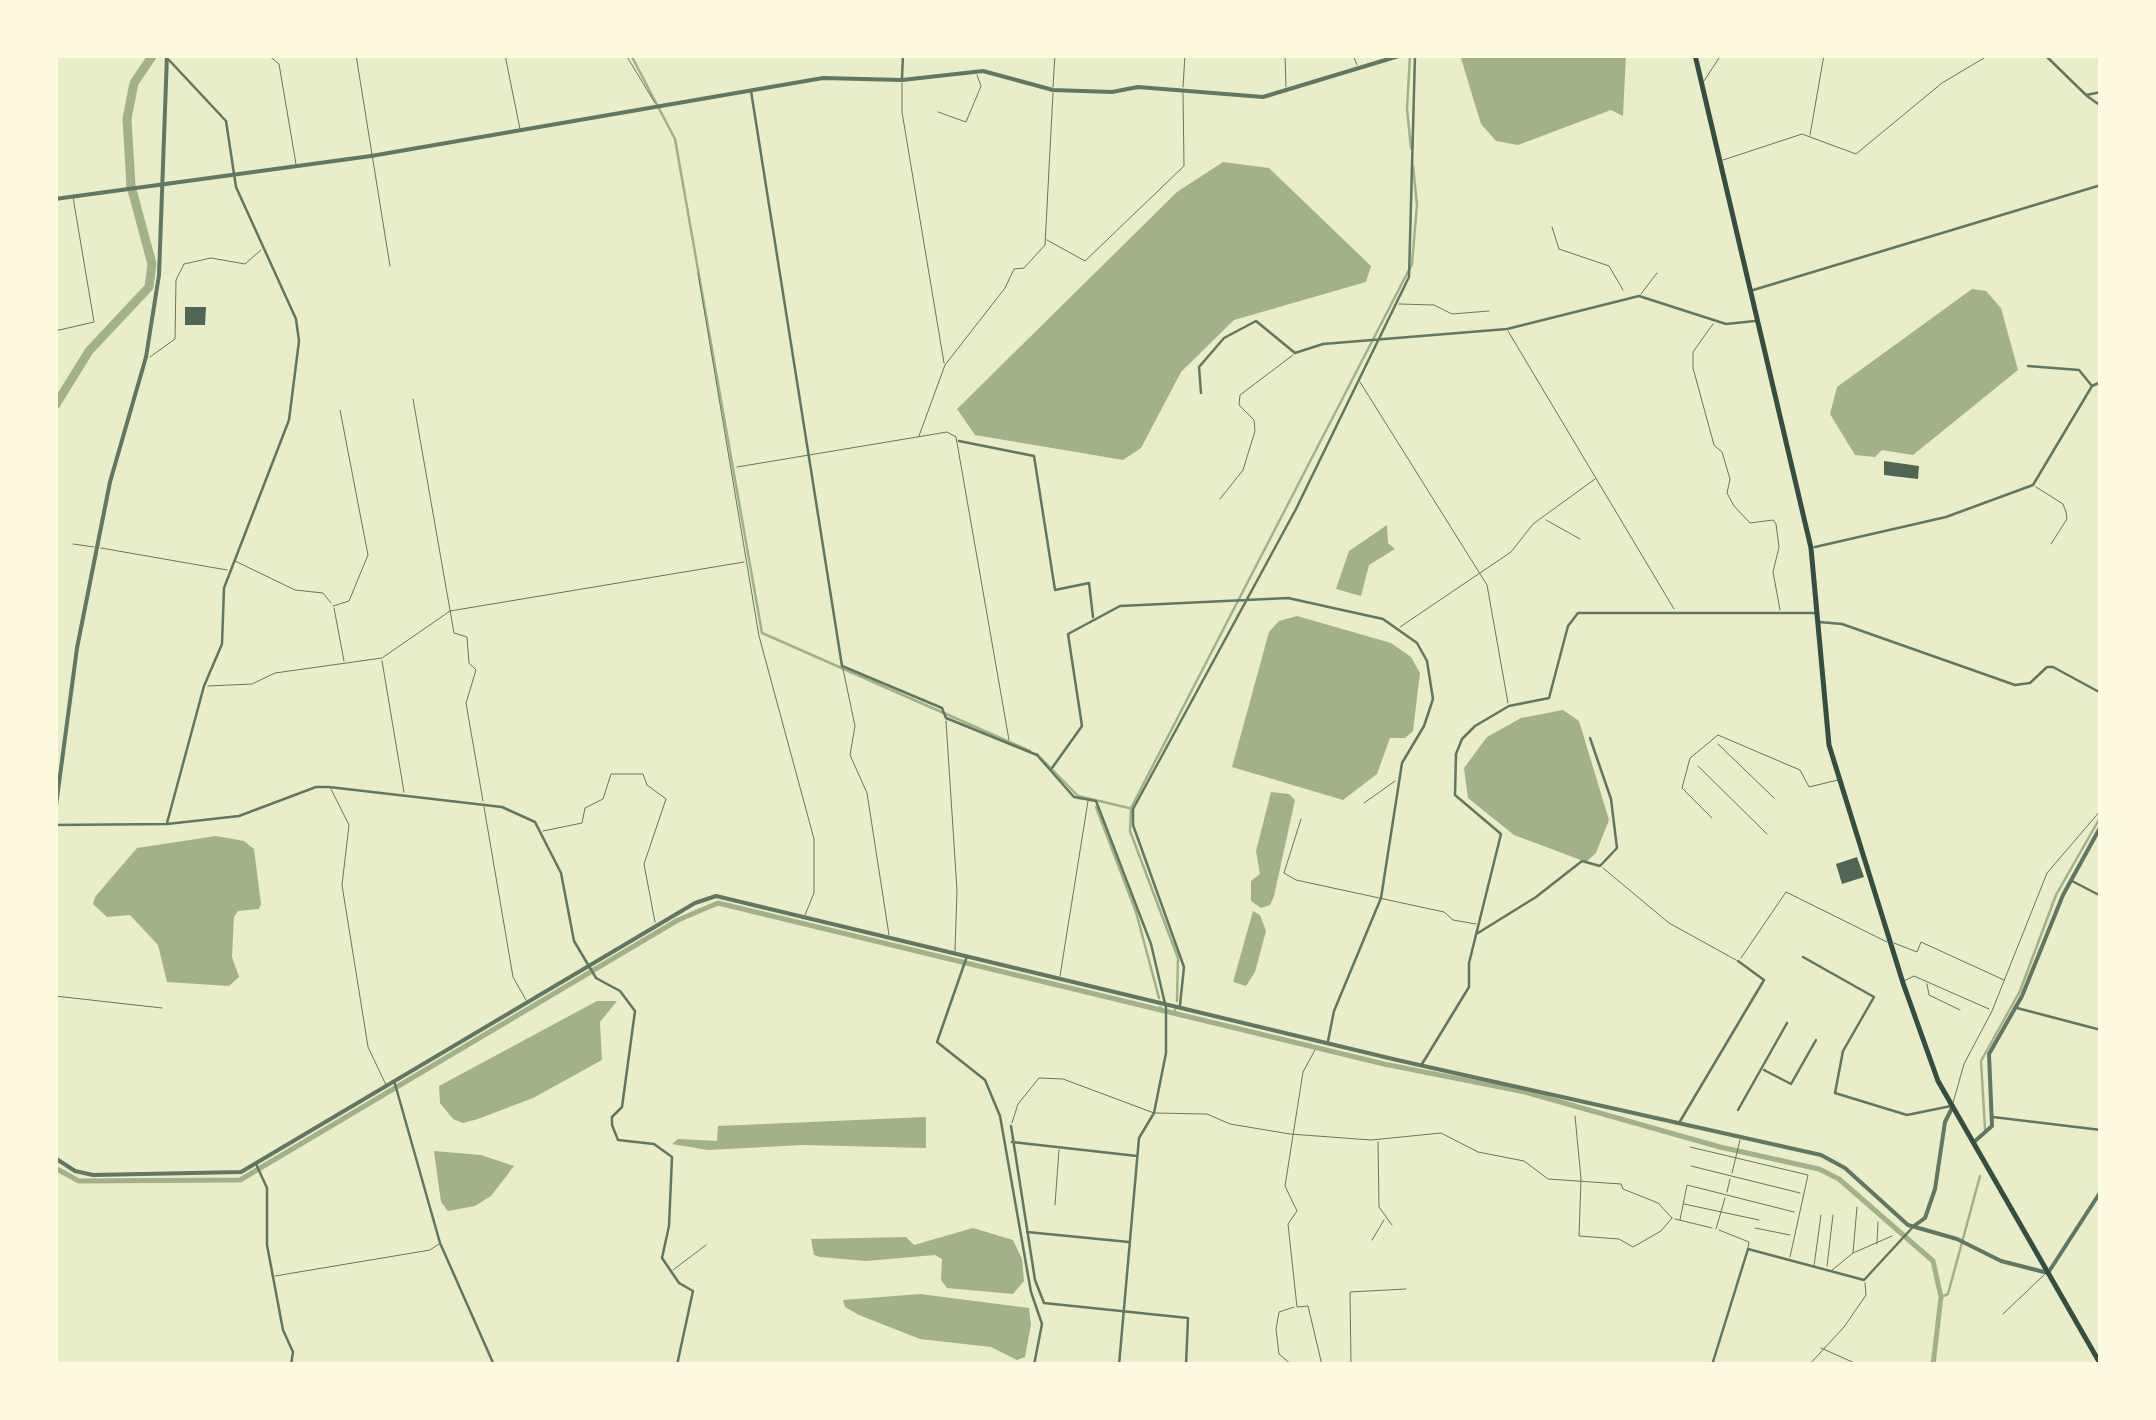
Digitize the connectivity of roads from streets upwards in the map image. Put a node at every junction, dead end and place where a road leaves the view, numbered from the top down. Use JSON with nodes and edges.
{"nodes":[{"id":1,"x":903,"y":55,"type":"edge"},
{"id":2,"x":1402,"y":55,"type":"edge"},
{"id":3,"x":1415,"y":55,"type":"edge"},
{"id":4,"x":1695,"y":55,"type":"edge"},
{"id":5,"x":2045,"y":55,"type":"edge"},
{"id":6,"x":167,"y":56,"type":"edge"},
{"id":7,"x":902,"y":80,"type":"junction"},
{"id":8,"x":750,"y":90,"type":"junction"},
{"id":9,"x":2101,"y":92,"type":"edge"},
{"id":10,"x":2086,"y":96,"type":"junction"},
{"id":11,"x":2101,"y":106,"type":"edge"},
{"id":12,"x":234,"y":178,"type":"junction"},
{"id":13,"x":160,"y":184,"type":"junction"},
{"id":14,"x":2101,"y":185,"type":"edge"},
{"id":15,"x":55,"y":199,"type":"edge"},
{"id":16,"x":1749,"y":291,"type":"junction"},
{"id":17,"x":1756,"y":321,"type":"junction"},
{"id":18,"x":1377,"y":340,"type":"junction"},
{"id":19,"x":2028,"y":366,"type":"dead end"},
{"id":20,"x":2101,"y":382,"type":"edge"},
{"id":21,"x":2092,"y":386,"type":"junction"},
{"id":22,"x":1201,"y":393,"type":"dead end"},
{"id":23,"x":960,"y":441,"type":"road end"},
{"id":24,"x":1811,"y":548,"type":"junction"},
{"id":25,"x":1245,"y":597,"type":"junction"},
{"id":26,"x":1817,"y":613,"type":"junction"},
{"id":27,"x":1094,"y":618,"type":"junction"},
{"id":28,"x":1818,"y":622,"type":"junction"},
{"id":29,"x":2101,"y":693,"type":"edge"},
{"id":30,"x":1590,"y":738,"type":"dead end"},
{"id":31,"x":1052,"y":769,"type":"junction"},
{"id":32,"x":55,"y":814,"type":"edge"},
{"id":33,"x":167,"y":824,"type":"junction"},
{"id":34,"x":55,"y":825,"type":"edge"},
{"id":35,"x":2101,"y":826,"type":"edge"},
{"id":36,"x":2070,"y":881,"type":"junction"},
{"id":37,"x":2101,"y":896,"type":"edge"},
{"id":38,"x":1476,"y":934,"type":"junction"},
{"id":39,"x":967,"y":956,"type":"junction"},
{"id":40,"x":1804,"y":957,"type":"dead end"},
{"id":41,"x":1738,"y":962,"type":"road end"},
{"id":42,"x":589,"y":966,"type":"junction"},
{"id":43,"x":1166,"y":1006,"type":"junction"},
{"id":44,"x":1179,"y":1007,"type":"junction"},
{"id":45,"x":2016,"y":1008,"type":"junction"},
{"id":46,"x":1787,"y":1023,"type":"dead end"},
{"id":47,"x":2101,"y":1030,"type":"edge"},
{"id":48,"x":1816,"y":1040,"type":"dead end"},
{"id":49,"x":1328,"y":1042,"type":"junction"},
{"id":50,"x":1422,"y":1065,"type":"junction"},
{"id":51,"x":1762,"y":1070,"type":"junction"},
{"id":52,"x":394,"y":1084,"type":"junction"},
{"id":53,"x":1952,"y":1106,"type":"junction"},
{"id":54,"x":1738,"y":1110,"type":"dead end"},
{"id":55,"x":1991,"y":1117,"type":"junction"},
{"id":56,"x":1678,"y":1123,"type":"junction"},
{"id":57,"x":1011,"y":1126,"type":"road end"},
{"id":58,"x":2101,"y":1130,"type":"edge"},
{"id":59,"x":1010,"y":1142,"type":"junction"},
{"id":60,"x":1974,"y":1142,"type":"junction"},
{"id":61,"x":1138,"y":1156,"type":"junction"},
{"id":62,"x":55,"y":1158,"type":"edge"},
{"id":63,"x":256,"y":1166,"type":"junction"},
{"id":64,"x":2101,"y":1190,"type":"edge"},
{"id":65,"x":1911,"y":1229,"type":"junction"},
{"id":66,"x":1027,"y":1232,"type":"junction"},
{"id":67,"x":1892,"y":1236,"type":"road end"},
{"id":68,"x":1901,"y":1241,"type":"junction"},
{"id":69,"x":1130,"y":1242,"type":"junction"},
{"id":70,"x":2048,"y":1273,"type":"junction"},
{"id":71,"x":1040,"y":1297,"type":"junction"},
{"id":72,"x":1036,"y":1305,"type":"junction"},
{"id":73,"x":1124,"y":1313,"type":"junction"},
{"id":74,"x":291,"y":1365,"type":"edge"},
{"id":75,"x":494,"y":1365,"type":"edge"},
{"id":76,"x":676,"y":1365,"type":"edge"},
{"id":77,"x":1034,"y":1365,"type":"edge"},
{"id":78,"x":1119,"y":1365,"type":"edge"},
{"id":79,"x":1186,"y":1365,"type":"edge"},
{"id":80,"x":1712,"y":1365,"type":"edge"},
{"id":81,"x":2101,"y":1365,"type":"edge"}],
"edges":[{"from":1,"to":7,"type":"street"},
{"from":2,"to":7,"type":"street"},
{"from":3,"to":18,"type":"street"},
{"from":4,"to":16,"type":"main road"},
{"from":5,"to":10,"type":"street"},
{"from":6,"to":12,"type":"street"},
{"from":6,"to":13,"type":"street"},
{"from":7,"to":8,"type":"street"},
{"from":8,"to":12,"type":"street"},
{"from":8,"to":31,"type":"street"},
{"from":9,"to":10,"type":"street"},
{"from":10,"to":11,"type":"street"},
{"from":12,"to":13,"type":"street"},
{"from":12,"to":33,"type":"street"},
{"from":13,"to":15,"type":"street"},
{"from":13,"to":32,"type":"street"},
{"from":14,"to":16,"type":"street"},
{"from":16,"to":17,"type":"main road"},
{"from":17,"to":18,"type":"street"},
{"from":17,"to":24,"type":"main road"},
{"from":18,"to":22,"type":"street"},
{"from":18,"to":25,"type":"street"},
{"from":19,"to":21,"type":"street"},
{"from":20,"to":21,"type":"street"},
{"from":21,"to":24,"type":"street"},
{"from":23,"to":27,"type":"street"},
{"from":24,"to":26,"type":"main road"},
{"from":25,"to":27,"type":"street"},
{"from":25,"to":44,"type":"street"},
{"from":25,"to":49,"type":"street"},
{"from":26,"to":28,"type":"main road"},
{"from":26,"to":38,"type":"street"},
{"from":27,"to":31,"type":"street"},
{"from":28,"to":29,"type":"street"},
{"from":28,"to":53,"type":"main road"},
{"from":30,"to":38,"type":"street"},
{"from":31,"to":43,"type":"street"},
{"from":33,"to":34,"type":"street"},
{"from":33,"to":42,"type":"street"},
{"from":35,"to":36,"type":"street"},
{"from":36,"to":37,"type":"street"},
{"from":36,"to":45,"type":"street"},
{"from":38,"to":50,"type":"street"},
{"from":39,"to":42,"type":"street"},
{"from":39,"to":43,"type":"street"},
{"from":39,"to":72,"type":"street"},
{"from":40,"to":53,"type":"street"},
{"from":41,"to":56,"type":"street"},
{"from":42,"to":52,"type":"street"},
{"from":42,"to":76,"type":"street"},
{"from":43,"to":44,"type":"street"},
{"from":43,"to":61,"type":"street"},
{"from":44,"to":49,"type":"street"},
{"from":45,"to":47,"type":"street"},
{"from":45,"to":55,"type":"street"},
{"from":46,"to":51,"type":"street"},
{"from":48,"to":51,"type":"street"},
{"from":49,"to":50,"type":"street"},
{"from":50,"to":56,"type":"street"},
{"from":51,"to":54,"type":"street"},
{"from":52,"to":63,"type":"street"},
{"from":52,"to":75,"type":"street"},
{"from":53,"to":60,"type":"main road"},
{"from":53,"to":65,"type":"street"},
{"from":55,"to":58,"type":"street"},
{"from":55,"to":60,"type":"street"},
{"from":56,"to":65,"type":"street"},
{"from":57,"to":59,"type":"street"},
{"from":59,"to":61,"type":"street"},
{"from":59,"to":66,"type":"street"},
{"from":60,"to":70,"type":"main road"},
{"from":61,"to":69,"type":"street"},
{"from":62,"to":63,"type":"street"},
{"from":63,"to":74,"type":"street"},
{"from":64,"to":70,"type":"street"},
{"from":65,"to":68,"type":"street"},
{"from":65,"to":70,"type":"street"},
{"from":66,"to":69,"type":"street"},
{"from":66,"to":71,"type":"street"},
{"from":67,"to":68,"type":"street"},
{"from":68,"to":80,"type":"street"},
{"from":69,"to":73,"type":"street"},
{"from":70,"to":81,"type":"main road"},
{"from":71,"to":72,"type":"street"},
{"from":71,"to":73,"type":"street"},
{"from":72,"to":77,"type":"street"},
{"from":73,"to":78,"type":"street"},
{"from":73,"to":79,"type":"street"}]}
